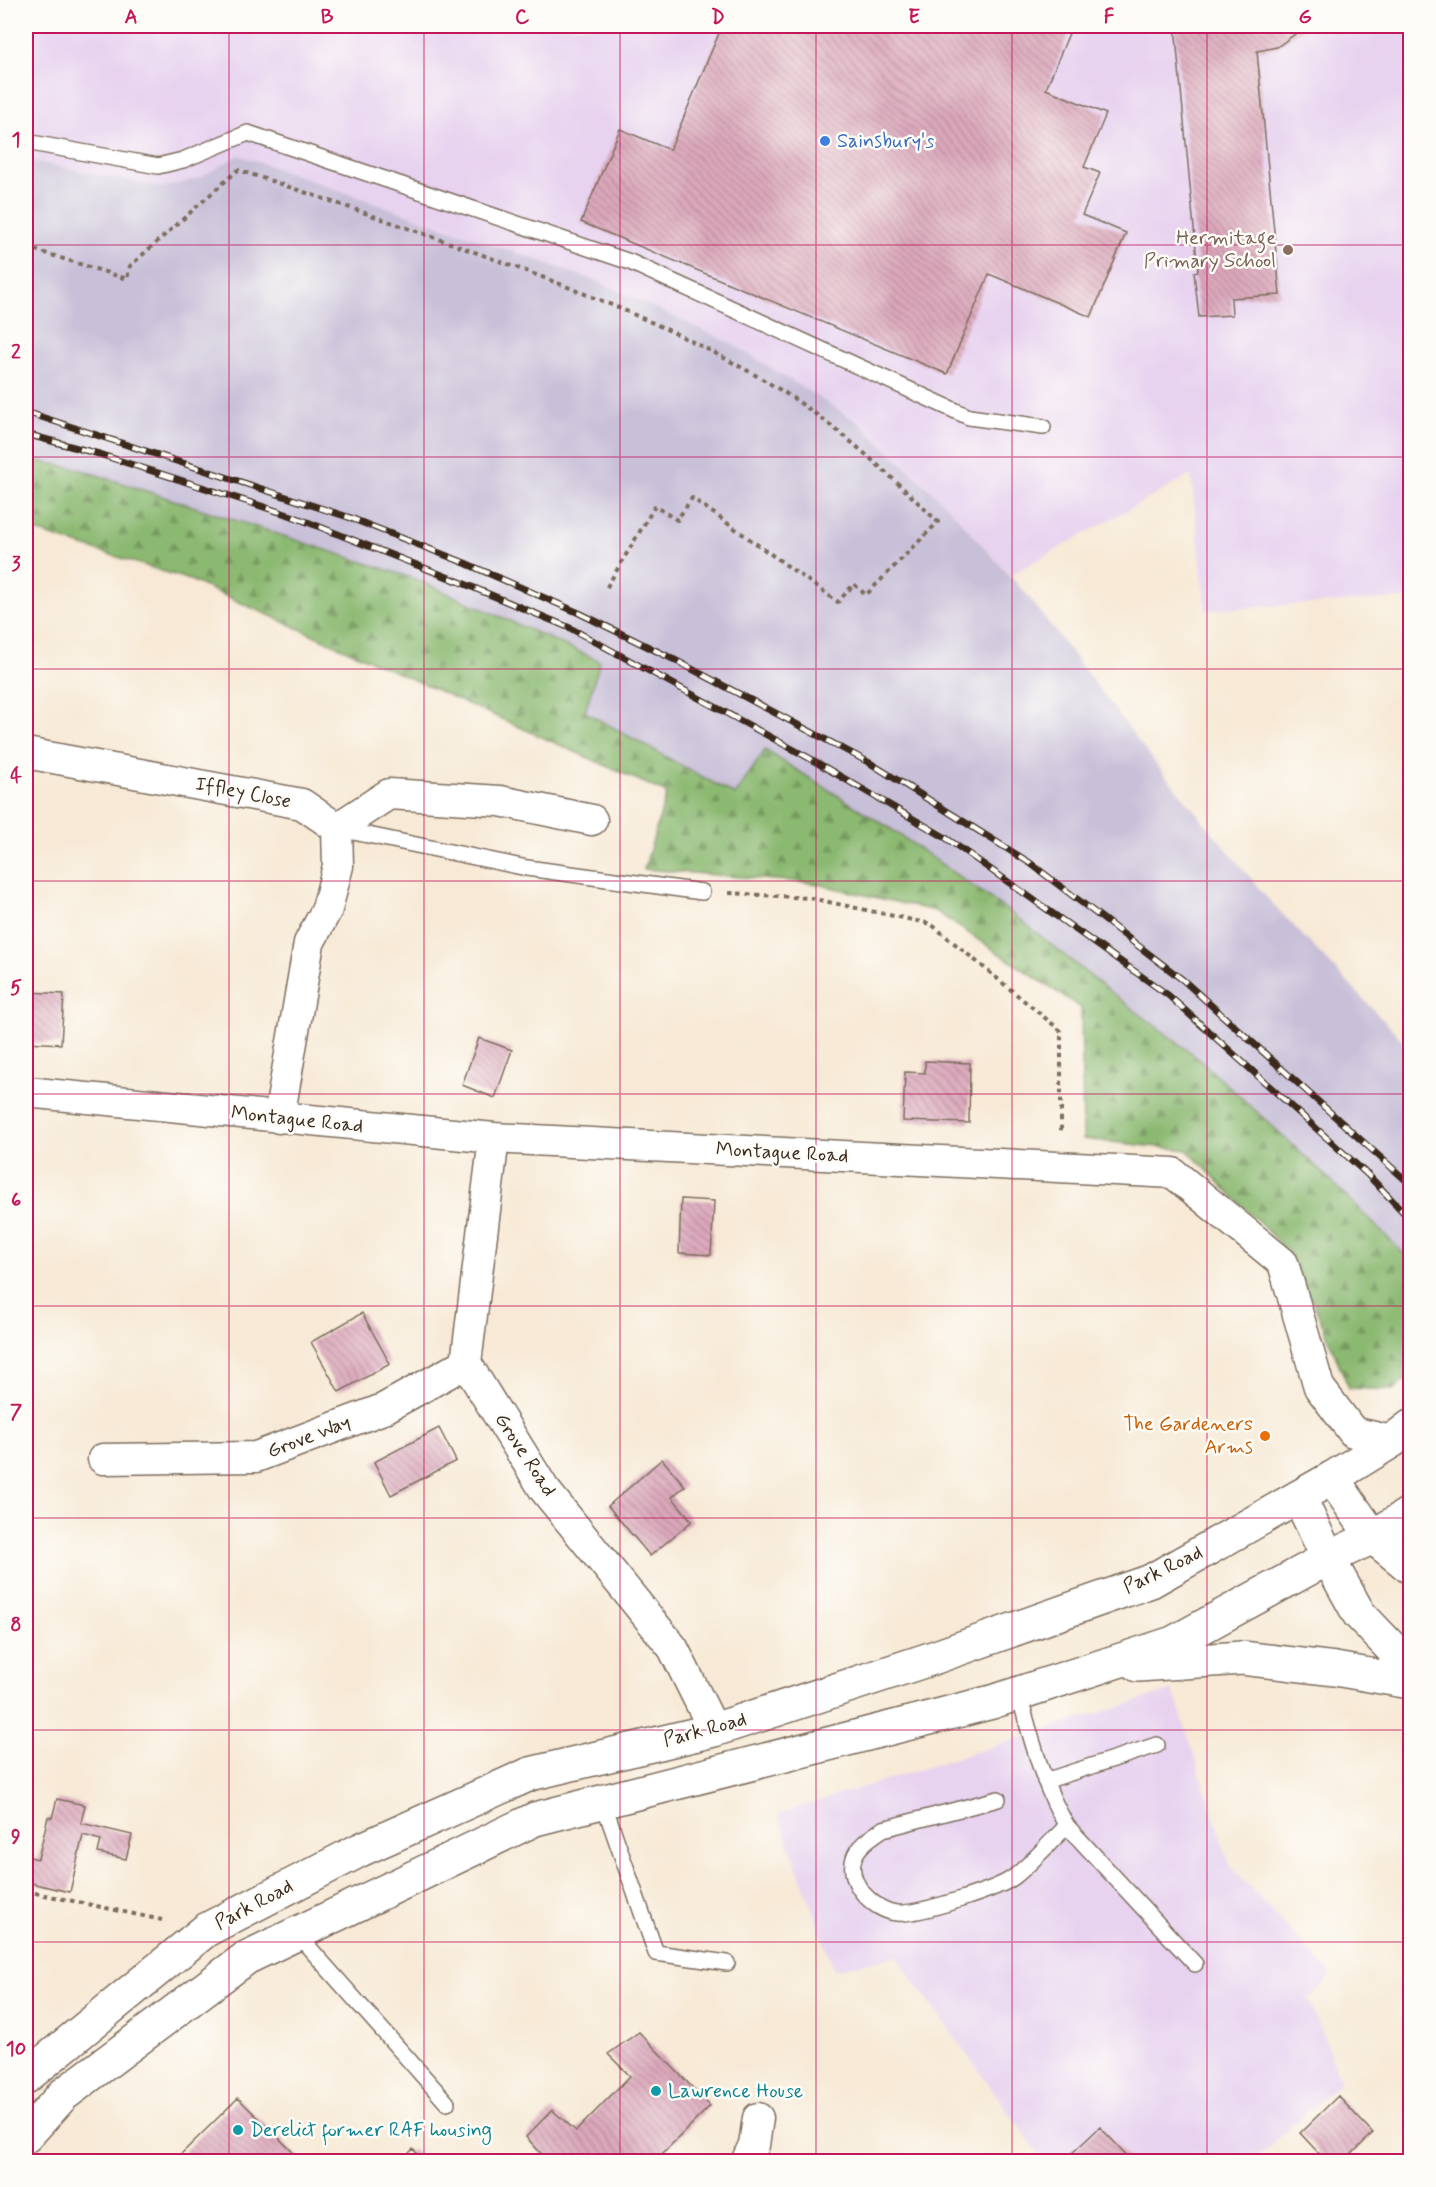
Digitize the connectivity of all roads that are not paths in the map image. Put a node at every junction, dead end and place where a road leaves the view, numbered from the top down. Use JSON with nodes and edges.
{"nodes":[{"id":1,"x":26,"y":142,"type":"edge"},
{"id":2,"x":1043,"y":427,"type":"dead end"},
{"id":3,"x":26,"y":753,"type":"edge"},
{"id":4,"x":592,"y":820,"type":"dead end"},
{"id":5,"x":337,"y":828,"type":"junction"},
{"id":6,"x":702,"y":892,"type":"road end"},
{"id":7,"x":26,"y":1092,"type":"edge"},
{"id":8,"x":279,"y":1118,"type":"junction"},
{"id":9,"x":494,"y":1138,"type":"junction"},
{"id":10,"x":466,"y":1363,"type":"junction"},
{"id":11,"x":1401,"y":1434,"type":"edge"},
{"id":12,"x":103,"y":1459,"type":"dead end"},
{"id":13,"x":1332,"y":1479,"type":"junction"},
{"id":14,"x":1299,"y":1497,"type":"junction"},
{"id":15,"x":1410,"y":1513,"type":"edge"},
{"id":16,"x":1373,"y":1537,"type":"junction"},
{"id":17,"x":1328,"y":1558,"type":"junction"},
{"id":18,"x":1410,"y":1567,"type":"edge"},
{"id":19,"x":1410,"y":1665,"type":"edge"},
{"id":20,"x":1101,"y":1666,"type":"junction"},
{"id":21,"x":1410,"y":1682,"type":"edge"},
{"id":22,"x":1018,"y":1692,"type":"junction"},
{"id":23,"x":714,"y":1730,"type":"junction"},
{"id":24,"x":1157,"y":1745,"type":"dead end"},
{"id":25,"x":1045,"y":1781,"type":"junction"},
{"id":26,"x":998,"y":1799,"type":"dead end"},
{"id":27,"x":603,"y":1802,"type":"junction"},
{"id":28,"x":1067,"y":1826,"type":"junction"},
{"id":29,"x":297,"y":1934,"type":"junction"},
{"id":30,"x":727,"y":1963,"type":"dead end"},
{"id":31,"x":1195,"y":1964,"type":"dead end"},
{"id":32,"x":26,"y":2077,"type":"edge"},
{"id":33,"x":447,"y":2103,"type":"dead end"},
{"id":34,"x":758,"y":2118,"type":"dead end"},
{"id":35,"x":26,"y":2136,"type":"edge"},
{"id":36,"x":746,"y":2162,"type":"edge"}],
"edges":[{"from":1,"to":2,"type":"lane"},
{"from":3,"to":5,"type":"street","name":"Iffley Close"},
{"from":4,"to":5,"type":"street"},
{"from":5,"to":6,"type":"lane"},
{"from":5,"to":8,"type":"street"},
{"from":7,"to":8,"type":"street","name":"Montague Road"},
{"from":8,"to":9,"type":"street","name":"Montague Road"},
{"from":9,"to":10,"type":"street"},
{"from":9,"to":11,"type":"street","name":"Montague Road"},
{"from":10,"to":12,"type":"street","name":"Grove Way"},
{"from":10,"to":23,"type":"street","name":"Grove Road"},
{"from":11,"to":13,"type":"main road","name":"Park Road"},
{"from":13,"to":14,"type":"main road","name":"Park Road"},
{"from":13,"to":16,"type":"main road"},
{"from":14,"to":17,"type":"main road"},
{"from":14,"to":23,"type":"main road","name":"Park Road"},
{"from":15,"to":16,"type":"main road"},
{"from":16,"to":17,"type":"main road"},
{"from":16,"to":18,"type":"main road"},
{"from":17,"to":19,"type":"main road"},
{"from":17,"to":20,"type":"main road"},
{"from":20,"to":21,"type":"main road"},
{"from":20,"to":22,"type":"main road"},
{"from":22,"to":25,"type":"lane"},
{"from":22,"to":27,"type":"main road"},
{"from":23,"to":32,"type":"main road","name":"Park Road"},
{"from":24,"to":25,"type":"lane"},
{"from":25,"to":28,"type":"lane"},
{"from":26,"to":28,"type":"lane"},
{"from":27,"to":29,"type":"main road"},
{"from":27,"to":30,"type":"lane"},
{"from":28,"to":31,"type":"lane"},
{"from":29,"to":33,"type":"lane"},
{"from":29,"to":35,"type":"main road"},
{"from":34,"to":36,"type":"street"}]}
